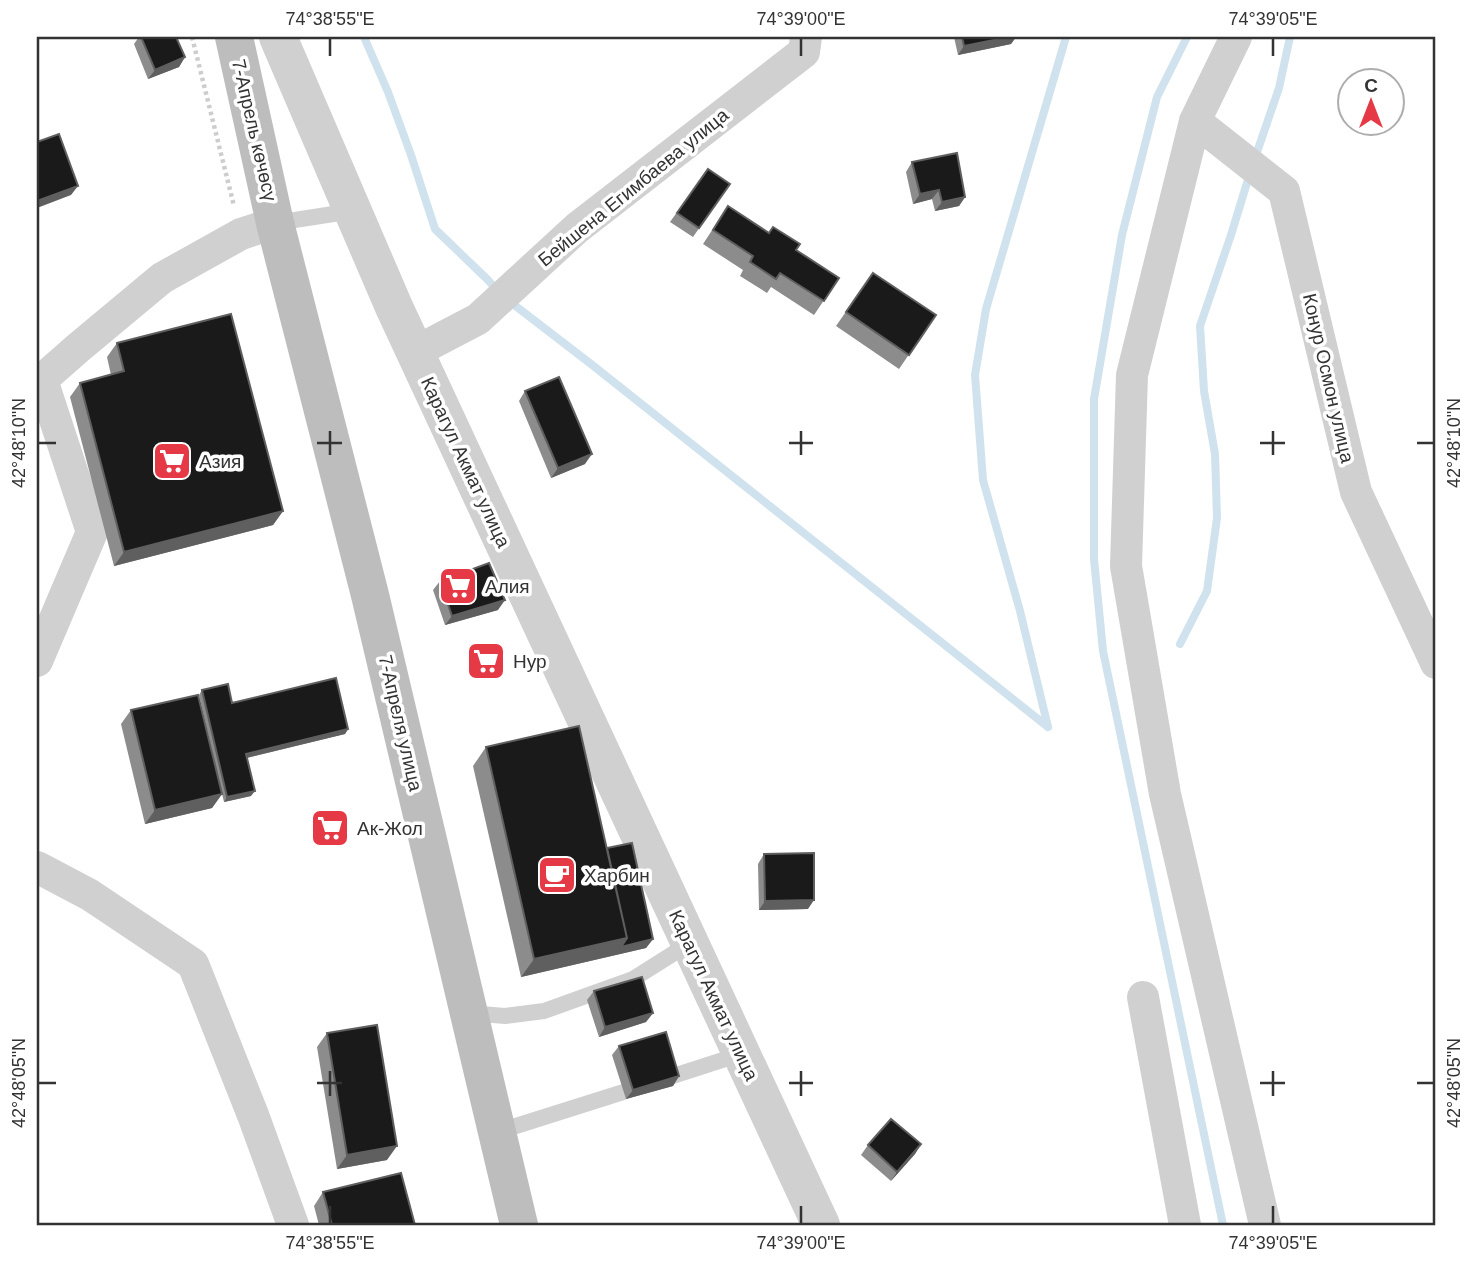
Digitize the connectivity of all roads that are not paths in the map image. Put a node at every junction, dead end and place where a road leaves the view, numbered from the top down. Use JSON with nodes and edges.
{"nodes":[{"id":1,"x":234,"y":37,"type":"edge"},
{"id":2,"x":278,"y":37,"type":"edge"},
{"id":3,"x":1236,"y":37,"type":"edge"},
{"id":4,"x":813,"y":42,"type":"edge"},
{"id":5,"x":1195,"y":121,"type":"junction"},
{"id":6,"x":353,"y":211,"type":"junction"},
{"id":7,"x":258,"y":229,"type":"junction"},
{"id":8,"x":415,"y":352,"type":"junction"},
{"id":9,"x":39,"y":382,"type":"edge"},
{"id":10,"x":37,"y":661,"type":"edge"},
{"id":11,"x":1436,"y":663,"type":"edge"},
{"id":12,"x":37,"y":867,"type":"edge"},
{"id":13,"x":690,"y":943,"type":"junction"},
{"id":14,"x":1143,"y":997,"type":"dead end"},
{"id":15,"x":469,"y":1013,"type":"junction"},
{"id":16,"x":742,"y":1054,"type":"junction"},
{"id":17,"x":670,"y":1077,"type":"edge"},
{"id":18,"x":623,"y":1092,"type":"dead end"},
{"id":19,"x":497,"y":1132,"type":"junction"},
{"id":20,"x":293,"y":1225,"type":"edge"},
{"id":21,"x":519,"y":1225,"type":"edge"},
{"id":22,"x":821,"y":1225,"type":"edge"},
{"id":23,"x":1185,"y":1225,"type":"edge"},
{"id":24,"x":1265,"y":1225,"type":"edge"}],
"edges":[{"from":1,"to":7,"type":"main road","name":"7-Апрель көчөсү"},
{"from":2,"to":6,"type":"street","name":"Карагул Акмат улица"},
{"from":3,"to":5,"type":"street"},
{"from":4,"to":8,"type":"street","name":"Бейшена Егимбаева улица"},
{"from":5,"to":11,"type":"street","name":"Конур Осмон улица"},
{"from":5,"to":24,"type":"street"},
{"from":6,"to":7,"type":"lane"},
{"from":6,"to":8,"type":"street","name":"Карагул Акмат улица"},
{"from":7,"to":9,"type":"street"},
{"from":7,"to":15,"type":"main road","name":"7-Апреля улица"},
{"from":8,"to":13,"type":"street","name":"Карагул Акмат улица"},
{"from":9,"to":10,"type":"street"},
{"from":12,"to":20,"type":"street"},
{"from":13,"to":15,"type":"lane"},
{"from":13,"to":16,"type":"street","name":"Карагул Акмат улица"},
{"from":14,"to":23,"type":"street"},
{"from":15,"to":19,"type":"main road","name":"7-Апреля улица"},
{"from":16,"to":17,"type":"lane"},
{"from":16,"to":22,"type":"street","name":"Карагул Акмат улица"},
{"from":18,"to":19,"type":"lane"},
{"from":19,"to":21,"type":"main road","name":"7-Апреля улица"}]}
